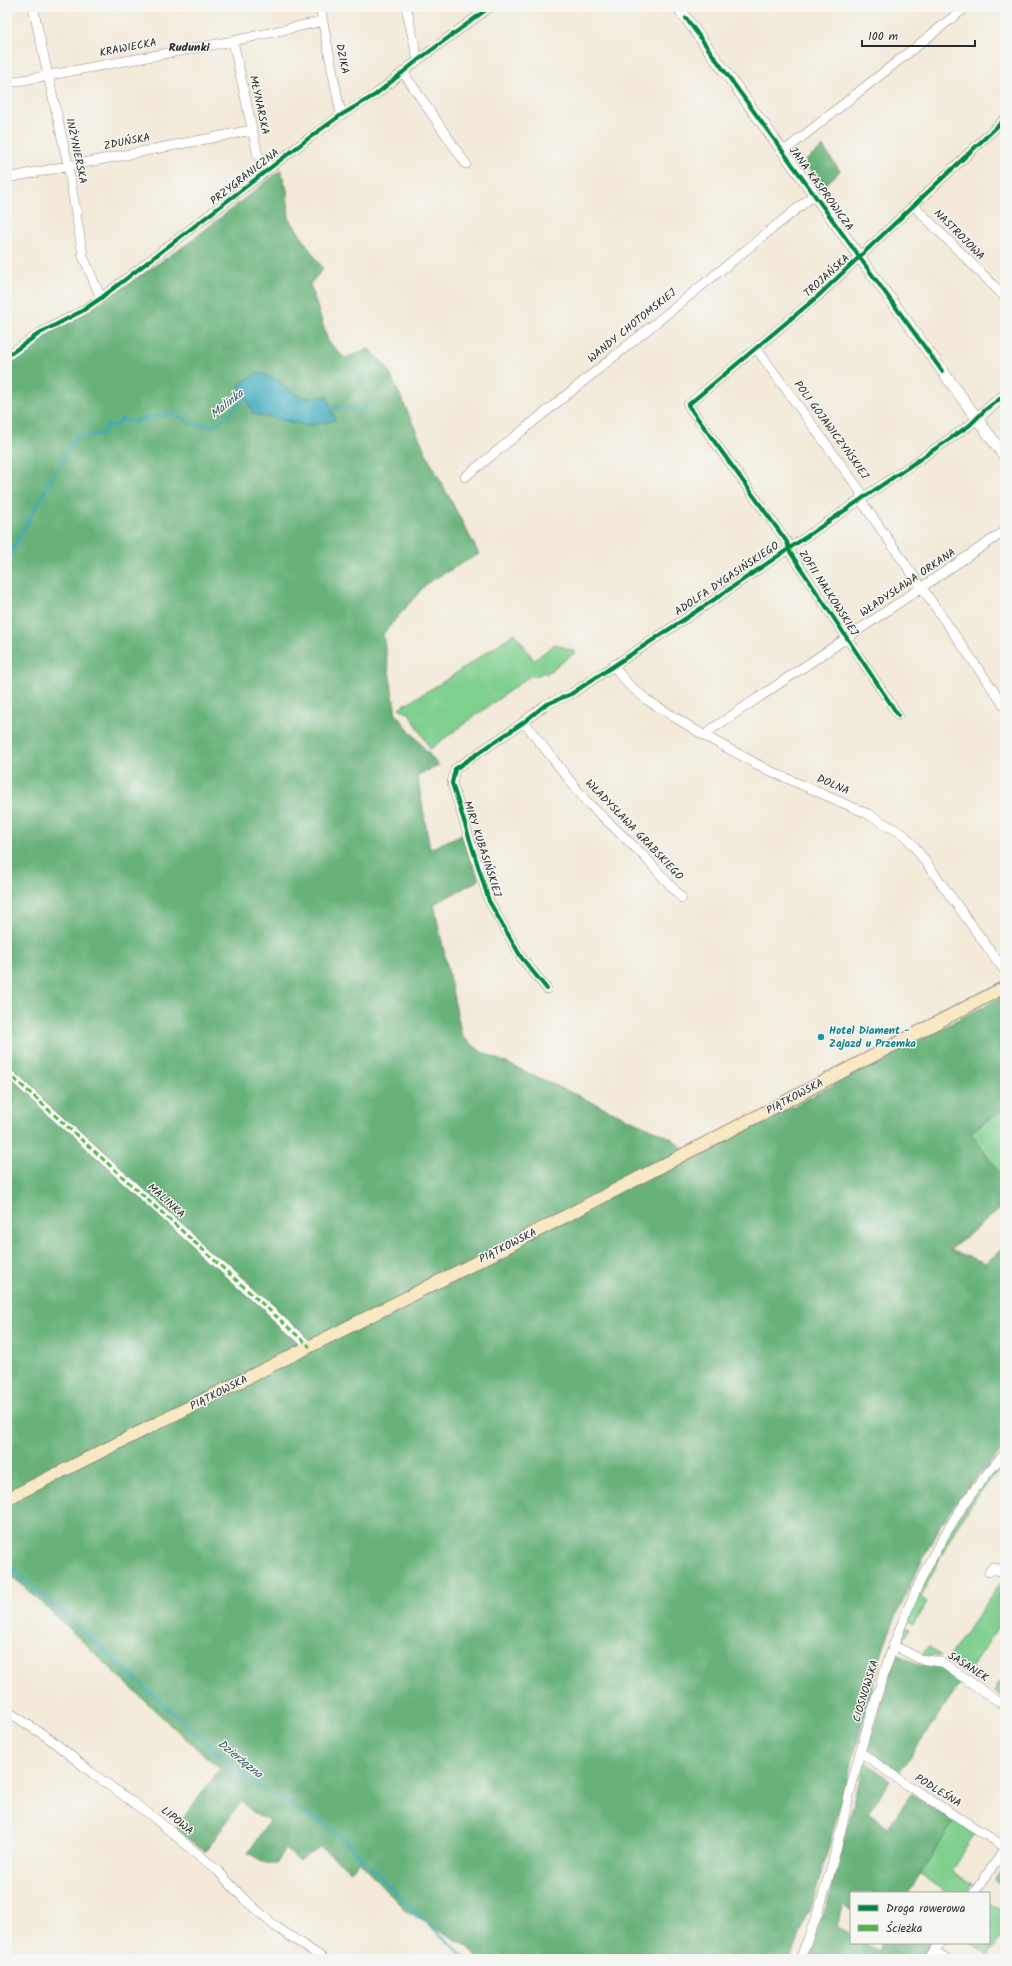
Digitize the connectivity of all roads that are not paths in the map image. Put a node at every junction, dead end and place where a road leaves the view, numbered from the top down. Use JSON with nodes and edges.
{"nodes":[{"id":1,"x":33,"y":7,"type":"edge"},
{"id":2,"x":320,"y":7,"type":"edge"},
{"id":3,"x":406,"y":7,"type":"edge"},
{"id":4,"x":490,"y":7,"type":"edge"},
{"id":5,"x":678,"y":7,"type":"edge"},
{"id":6,"x":966,"y":7,"type":"edge"},
{"id":7,"x":480,"y":10,"type":"edge"},
{"id":8,"x":323,"y":21,"type":"junction"},
{"id":9,"x":233,"y":41,"type":"junction"},
{"id":10,"x":418,"y":60,"type":"junction"},
{"id":11,"x":403,"y":72,"type":"junction"},
{"id":12,"x":47,"y":75,"type":"junction"},
{"id":13,"x":7,"y":83,"type":"edge"},
{"id":14,"x":341,"y":115,"type":"junction"},
{"id":15,"x":1005,"y":119,"type":"edge"},
{"id":16,"x":252,"y":130,"type":"junction"},
{"id":17,"x":783,"y":152,"type":"junction"},
{"id":18,"x":466,"y":164,"type":"dead end"},
{"id":19,"x":68,"y":165,"type":"junction"},
{"id":20,"x":271,"y":167,"type":"junction"},
{"id":21,"x":7,"y":178,"type":"edge"},
{"id":22,"x":814,"y":195,"type":"junction"},
{"id":23,"x":914,"y":206,"type":"junction"},
{"id":24,"x":860,"y":258,"type":"junction"},
{"id":25,"x":1005,"y":297,"type":"edge"},
{"id":26,"x":101,"y":298,"type":"junction"},
{"id":27,"x":756,"y":348,"type":"junction"},
{"id":28,"x":7,"y":356,"type":"edge"},
{"id":29,"x":1005,"y":395,"type":"edge"},
{"id":30,"x":688,"y":405,"type":"joint"},
{"id":31,"x":977,"y":418,"type":"junction"},
{"id":32,"x":1005,"y":457,"type":"edge"},
{"id":33,"x":466,"y":476,"type":"dead end"},
{"id":34,"x":860,"y":499,"type":"junction"},
{"id":35,"x":1005,"y":531,"type":"edge"},
{"id":36,"x":788,"y":548,"type":"junction"},
{"id":37,"x":921,"y":588,"type":"junction"},
{"id":38,"x":847,"y":638,"type":"junction"},
{"id":39,"x":613,"y":665,"type":"junction"},
{"id":40,"x":1005,"y":707,"type":"edge"},
{"id":41,"x":898,"y":715,"type":"dead end"},
{"id":42,"x":524,"y":722,"type":"junction"},
{"id":43,"x":705,"y":736,"type":"junction"},
{"id":44,"x":455,"y":769,"type":"joint"},
{"id":45,"x":682,"y":898,"type":"dead end"},
{"id":46,"x":1005,"y":971,"type":"edge"},
{"id":47,"x":1005,"y":987,"type":"edge"},
{"id":48,"x":547,"y":989,"type":"dead end"},
{"id":49,"x":7,"y":1072,"type":"edge"},
{"id":50,"x":310,"y":1347,"type":"junction"},
{"id":51,"x":1005,"y":1453,"type":"edge"},
{"id":52,"x":7,"y":1499,"type":"edge"},
{"id":53,"x":989,"y":1572,"type":"dead end"},
{"id":54,"x":1005,"y":1575,"type":"edge"},
{"id":55,"x":893,"y":1645,"type":"junction"},
{"id":56,"x":1005,"y":1706,"type":"edge"},
{"id":57,"x":7,"y":1711,"type":"edge"},
{"id":58,"x":860,"y":1752,"type":"junction"},
{"id":59,"x":1005,"y":1848,"type":"edge"},
{"id":60,"x":975,"y":1892,"type":"edge"},
{"id":61,"x":937,"y":1947,"type":"edge"},
{"id":62,"x":324,"y":1959,"type":"edge"},
{"id":63,"x":800,"y":1959,"type":"edge"},
{"id":64,"x":930,"y":1959,"type":"edge"},
{"id":65,"x":947,"y":1959,"type":"edge"}],
"edges":[{"from":1,"to":12,"type":"street","name":"INŻYNIERSKA"},
{"from":2,"to":8,"type":"street","name":"DZIKA"},
{"from":3,"to":10,"type":"street"},
{"from":4,"to":7,"type":"street","name":"PRZYGRANICZNA"},
{"from":5,"to":17,"type":"street","name":"JANA KASPROWICZA"},
{"from":6,"to":17,"type":"street"},
{"from":7,"to":10,"type":"street","name":"PRZYGRANICZNA"},
{"from":8,"to":9,"type":"street","name":"KRAWIECKA"},
{"from":8,"to":14,"type":"street","name":"DZIKA"},
{"from":9,"to":12,"type":"street","name":"KRAWIECKA"},
{"from":9,"to":16,"type":"street","name":"MŁYNARSKA"},
{"from":10,"to":11,"type":"street","name":"PRZYGRANICZNA"},
{"from":11,"to":14,"type":"street","name":"PRZYGRANICZNA"},
{"from":11,"to":18,"type":"street"},
{"from":12,"to":13,"type":"street","name":"KRAWIECKA"},
{"from":12,"to":19,"type":"street","name":"INŻYNIERSKA"},
{"from":14,"to":20,"type":"street","name":"PRZYGRANICZNA"},
{"from":15,"to":23,"type":"street","name":"TROJAŃSKA"},
{"from":16,"to":19,"type":"street","name":"ZDUŃSKA"},
{"from":16,"to":20,"type":"street","name":"MŁYNARSKA"},
{"from":17,"to":22,"type":"street","name":"JANA KASPROWICZA"},
{"from":19,"to":21,"type":"street","name":"ZDUŃSKA"},
{"from":19,"to":26,"type":"street","name":"INŻYNIERSKA"},
{"from":20,"to":26,"type":"street","name":"PRZYGRANICZNA"},
{"from":22,"to":24,"type":"street","name":"JANA KASPROWICZA"},
{"from":22,"to":33,"type":"street","name":"WANDY CHOTOMSKIEJ"},
{"from":23,"to":24,"type":"street","name":"TROJAŃSKA"},
{"from":23,"to":25,"type":"street","name":"NASTROJOWA"},
{"from":24,"to":27,"type":"street","name":"TROJAŃSKA"},
{"from":24,"to":31,"type":"street","name":"JANA KASPROWICZA"},
{"from":26,"to":28,"type":"street","name":"PRZYGRANICZNA"},
{"from":27,"to":30,"type":"street","name":"TROJAŃSKA"},
{"from":27,"to":34,"type":"street","name":"POLI GOJAWICZYŃSKIEJ"},
{"from":29,"to":31,"type":"street","name":"ADOLFA DYGASIŃSKIEGO"},
{"from":30,"to":36,"type":"street","name":"ZOFII NAŁKOWSKIEJ"},
{"from":31,"to":32,"type":"street","name":"JANA KASPROWICZA"},
{"from":31,"to":34,"type":"street","name":"ADOLFA DYGASIŃSKIEGO"},
{"from":34,"to":36,"type":"street","name":"ADOLFA DYGASIŃSKIEGO"},
{"from":34,"to":37,"type":"street","name":"POLI GOJAWICZYŃSKIEJ"},
{"from":35,"to":37,"type":"street","name":"WŁADYSŁAWA ORKANA"},
{"from":36,"to":38,"type":"street","name":"ZOFII NAŁKOWSKIEJ"},
{"from":36,"to":39,"type":"street","name":"ADOLFA DYGASIŃSKIEGO"},
{"from":37,"to":38,"type":"street","name":"WŁADYSŁAWA ORKANA"},
{"from":37,"to":40,"type":"street","name":"POLI GOJAWICZYŃSKIEJ"},
{"from":38,"to":41,"type":"street","name":"ZOFII NAŁKOWSKIEJ"},
{"from":38,"to":43,"type":"street","name":"WŁADYSŁAWA ORKANA"},
{"from":39,"to":42,"type":"street","name":"ADOLFA DYGASIŃSKIEGO"},
{"from":39,"to":43,"type":"street","name":"DOLNA"},
{"from":42,"to":44,"type":"street","name":"ADOLFA DYGASIŃSKIEGO"},
{"from":42,"to":45,"type":"street","name":"WŁADYSŁAWA GRABSKIEGO"},
{"from":43,"to":46,"type":"street","name":"DOLNA"},
{"from":44,"to":48,"type":"street","name":"MIRY KUBASIŃSKIEJ"},
{"from":47,"to":50,"type":"main road","name":"PIĄTKOWSKA"},
{"from":49,"to":50,"type":"street","name":"MALINKA"},
{"from":50,"to":52,"type":"main road","name":"PIĄTKOWSKA"},
{"from":51,"to":55,"type":"street","name":"CIOSNOWSKA"},
{"from":53,"to":54,"type":"street"},
{"from":55,"to":56,"type":"street","name":"SASANEK"},
{"from":55,"to":58,"type":"street","name":"CIOSNOWSKA"},
{"from":57,"to":62,"type":"street","name":"LIPOWA"},
{"from":58,"to":59,"type":"street","name":"PODLEŚNA"},
{"from":58,"to":63,"type":"street","name":"CIOSNOWSKA"},
{"from":59,"to":60,"type":"street"},
{"from":61,"to":64,"type":"street"},
{"from":61,"to":65,"type":"street"}]}
